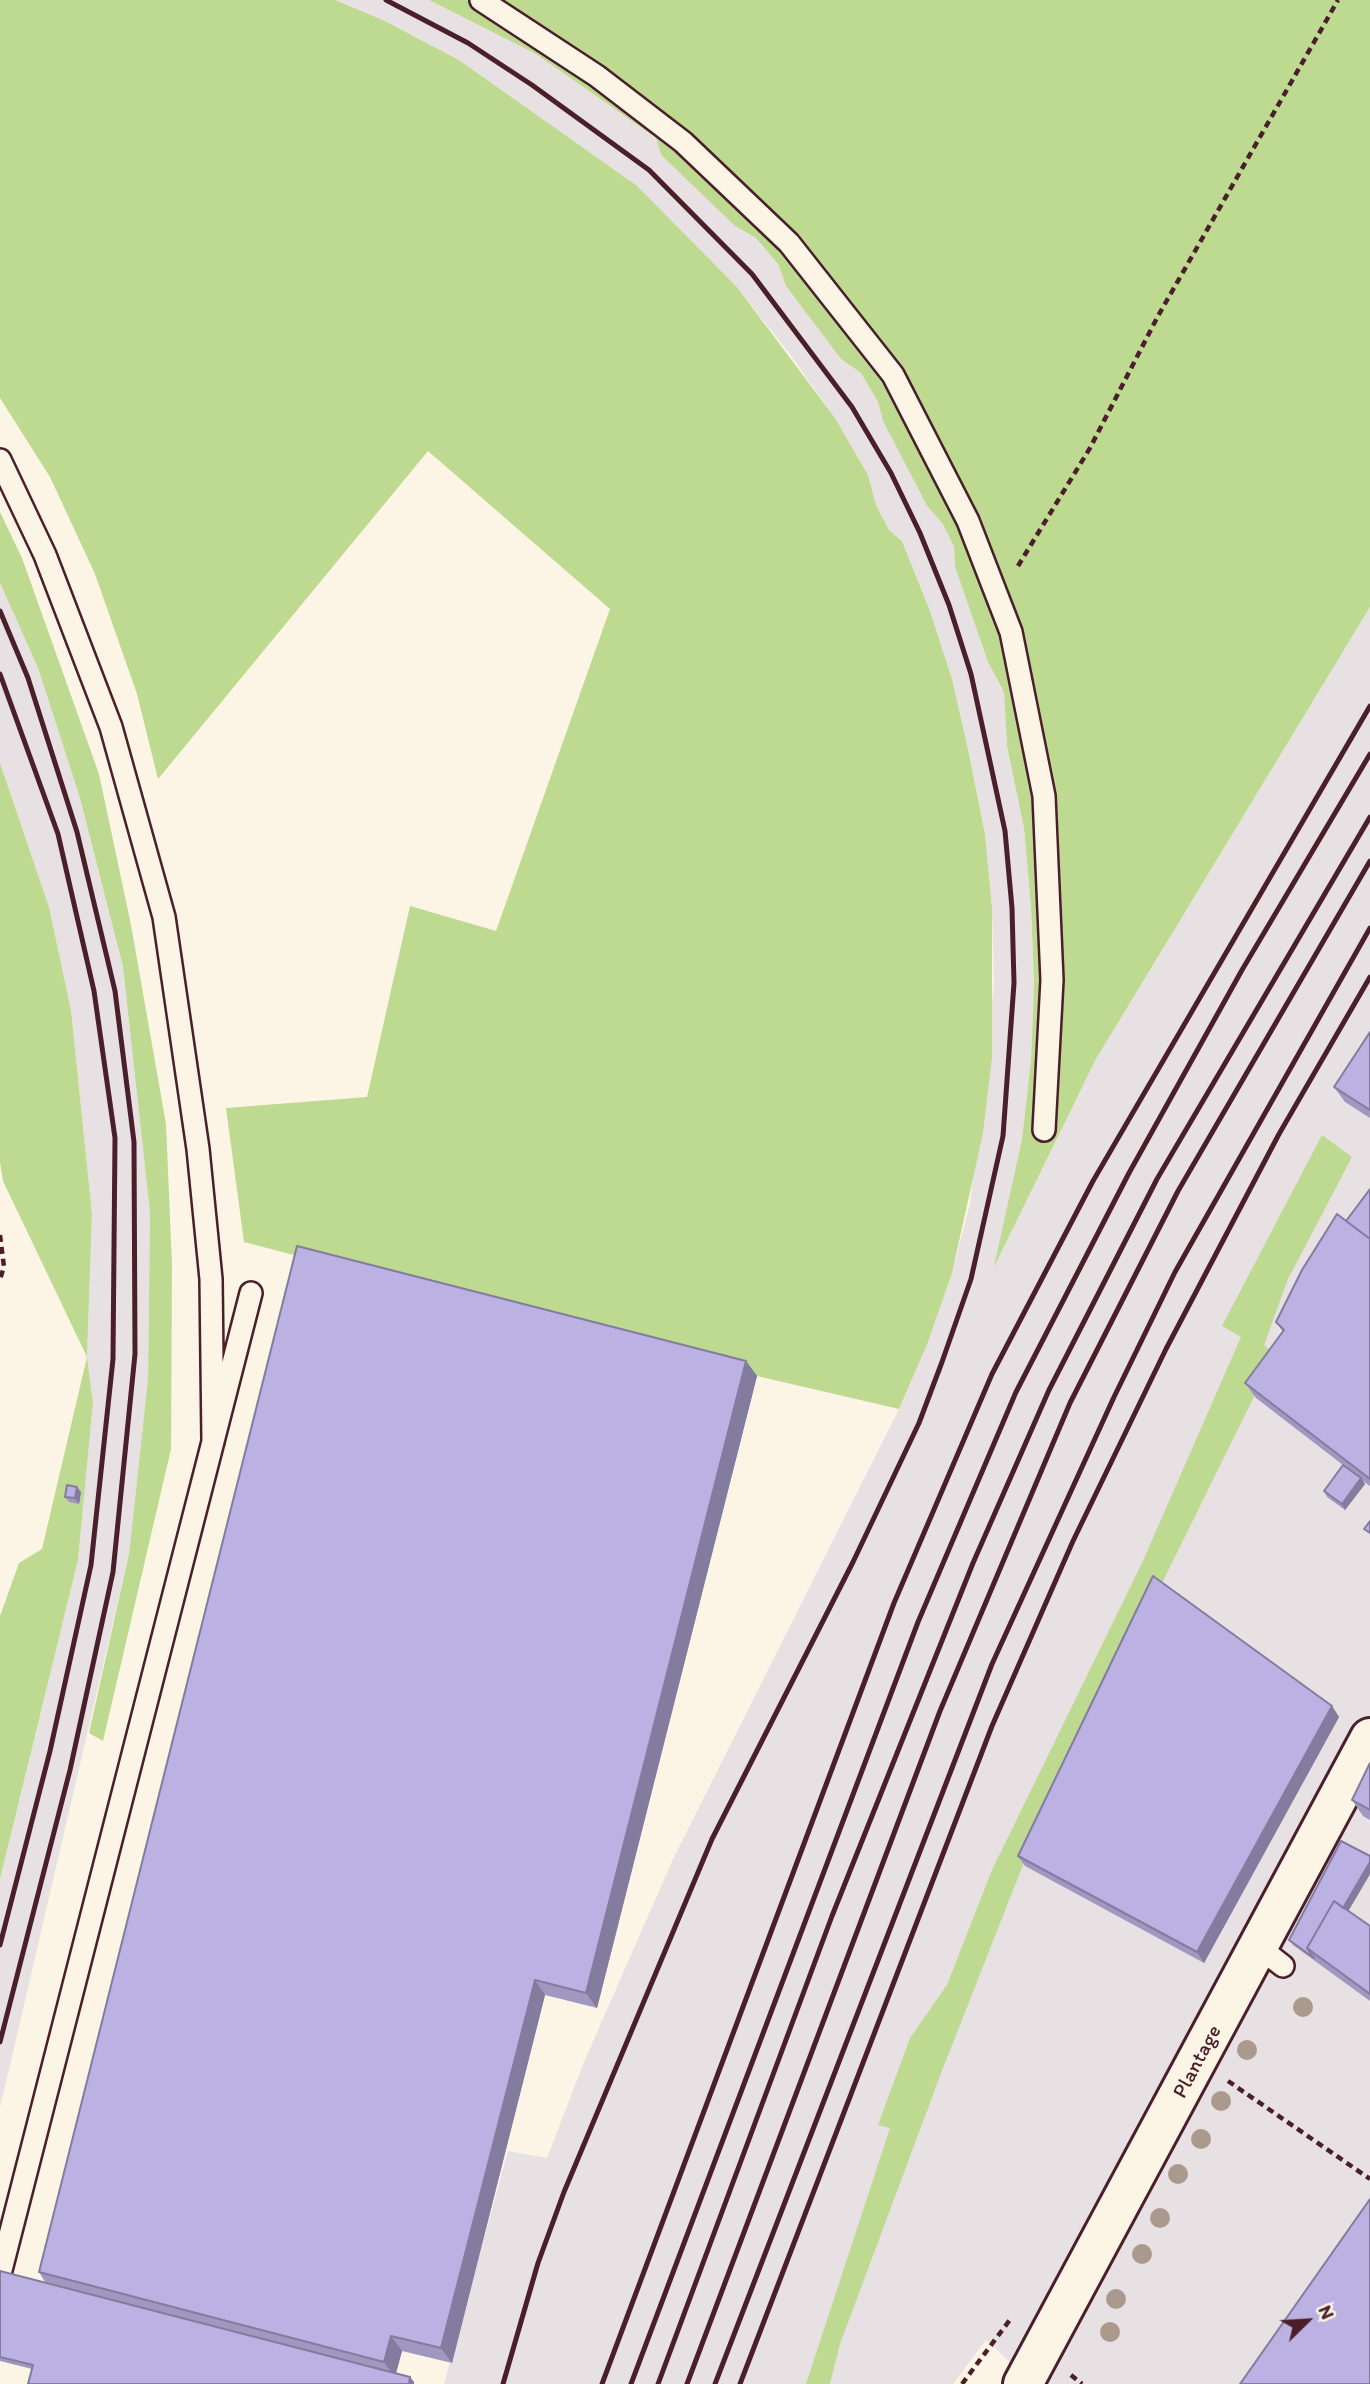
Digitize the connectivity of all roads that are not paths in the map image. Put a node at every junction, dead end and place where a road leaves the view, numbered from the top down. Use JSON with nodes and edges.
{"nodes":[{"id":1,"x":481,"y":0,"type":"edge"},
{"id":2,"x":0,"y":460,"type":"edge"},
{"id":3,"x":1044,"y":1130,"type":"dead end"},
{"id":4,"x":251,"y":1293,"type":"dead end"},
{"id":5,"x":213,"y":1442,"type":"junction"},
{"id":6,"x":1370,"y":1738,"type":"edge"},
{"id":7,"x":0,"y":2274,"type":"edge"},
{"id":8,"x":1023,"y":2384,"type":"edge"}],
"edges":[{"from":1,"to":3,"type":"lane"},
{"from":2,"to":5,"type":"lane"},
{"from":4,"to":5,"type":"lane"},
{"from":5,"to":7,"type":"lane"},
{"from":6,"to":8,"type":"street","name":"Plantage"}]}
